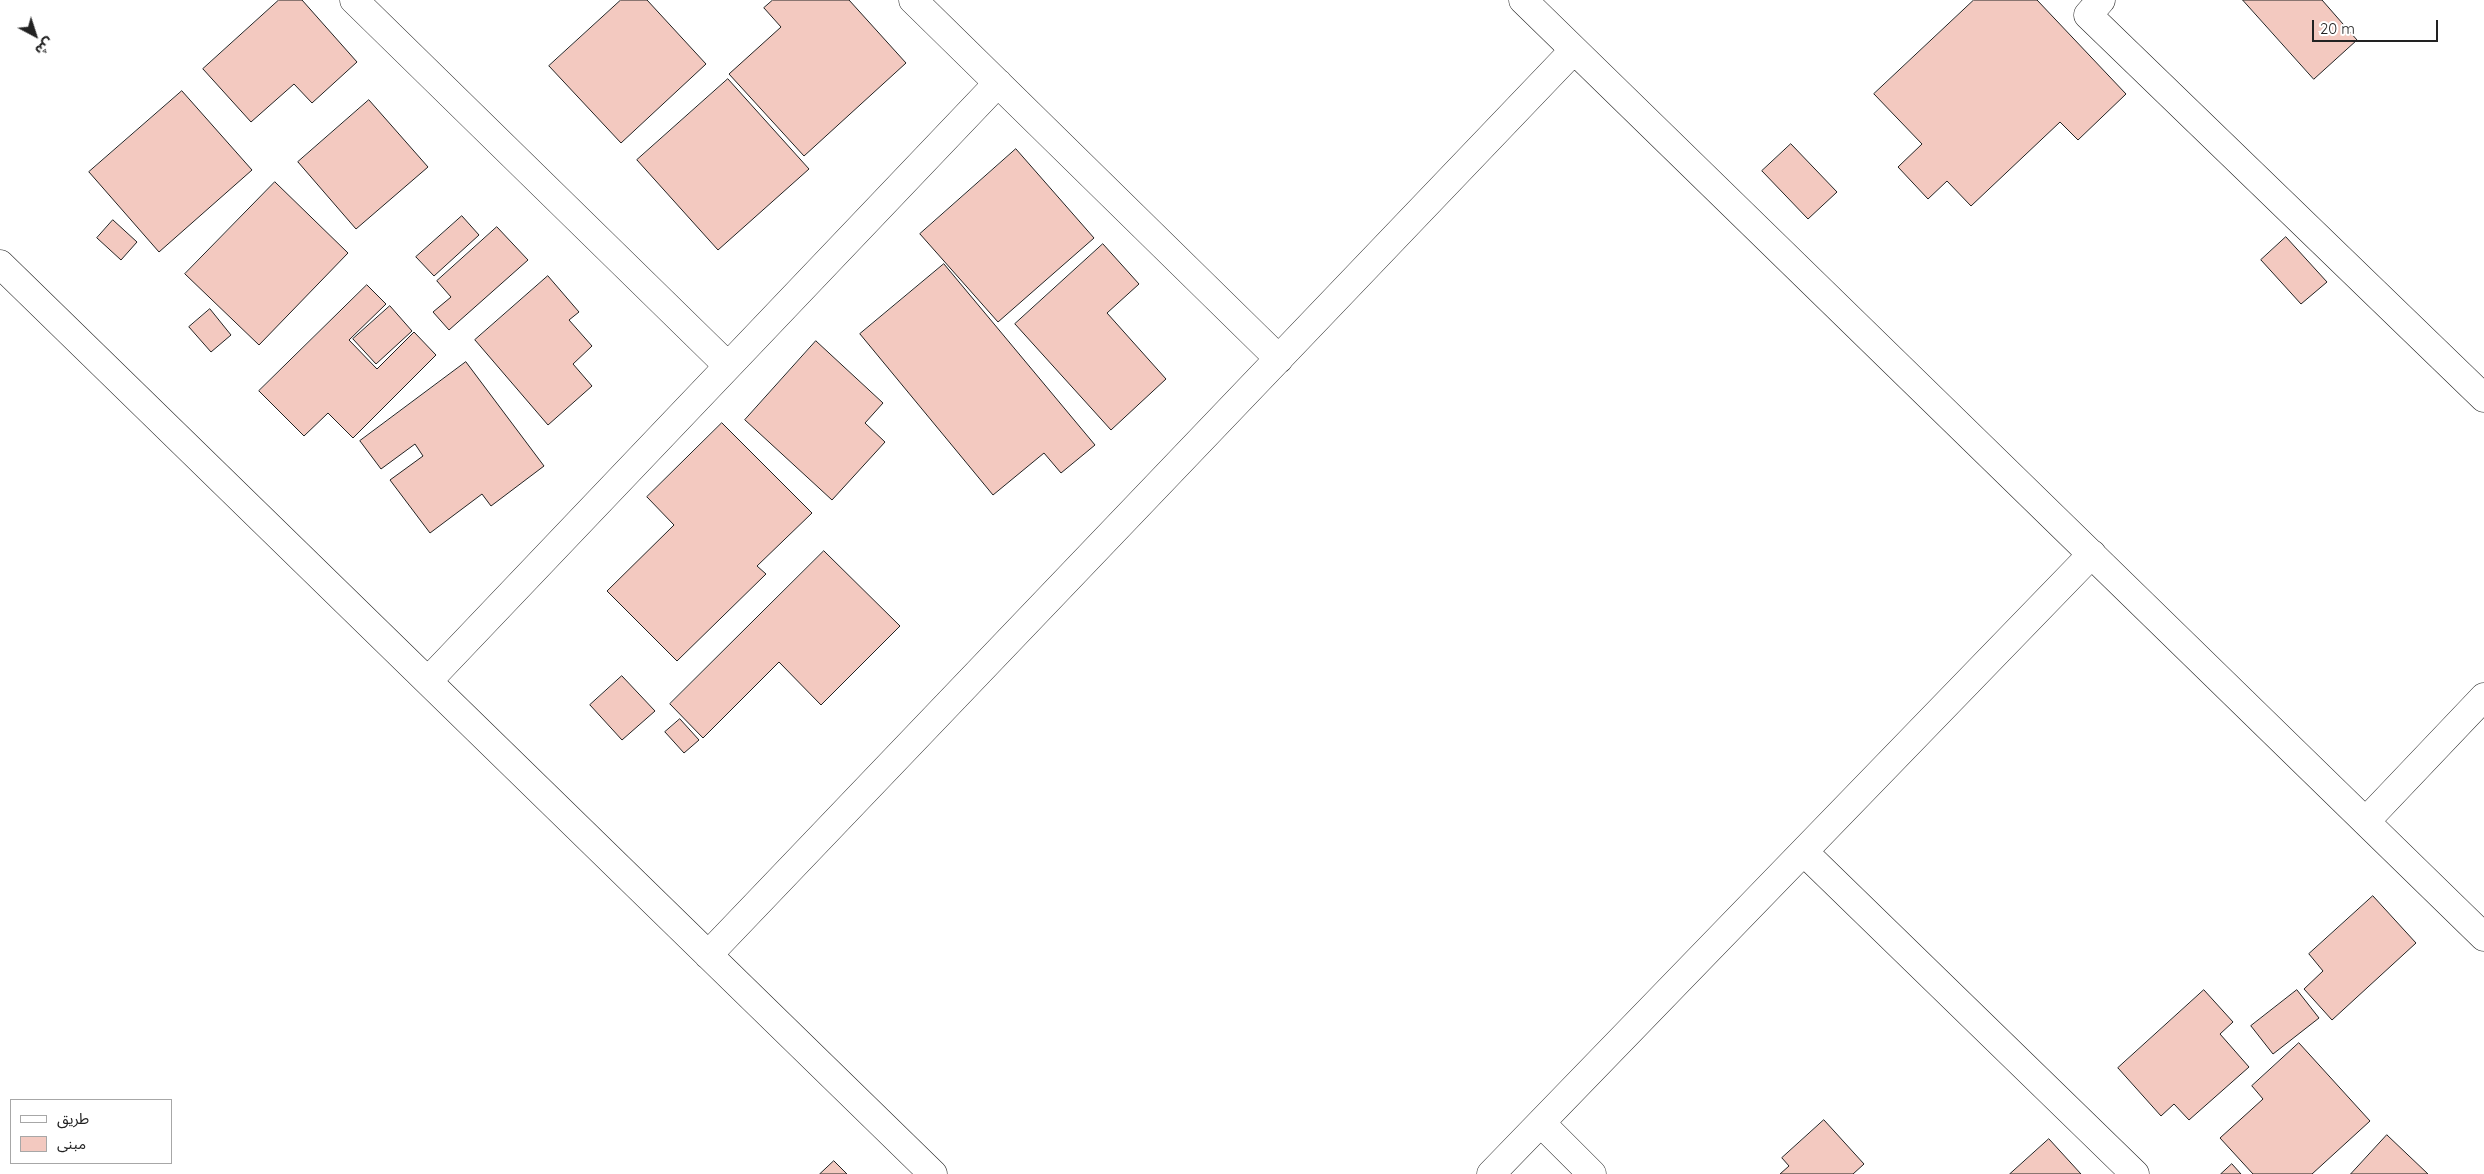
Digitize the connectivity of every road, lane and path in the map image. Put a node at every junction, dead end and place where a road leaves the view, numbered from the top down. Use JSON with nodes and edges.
{"nodes":[{"id":1,"x":354,"y":0,"type":"edge"},
{"id":2,"x":913,"y":0,"type":"edge"},
{"id":3,"x":1523,"y":0,"type":"edge"},
{"id":4,"x":2087,"y":5,"type":"edge"},
{"id":5,"x":1574,"y":50,"type":"junction"},
{"id":6,"x":998,"y":83,"type":"junction"},
{"id":7,"x":0,"y":264,"type":"edge"},
{"id":8,"x":1279,"y":359,"type":"junction"},
{"id":9,"x":728,"y":366,"type":"junction"},
{"id":10,"x":2484,"y":398,"type":"edge"},
{"id":11,"x":2092,"y":554,"type":"junction"},
{"id":12,"x":428,"y":681,"type":"junction"},
{"id":13,"x":2484,"y":697,"type":"edge"},
{"id":14,"x":2366,"y":821,"type":"junction"},
{"id":15,"x":1804,"y":852,"type":"junction"},
{"id":16,"x":2484,"y":936,"type":"edge"},
{"id":17,"x":708,"y":956,"type":"junction"},
{"id":18,"x":1541,"y":1123,"type":"junction"},
{"id":19,"x":932,"y":1174,"type":"edge"},
{"id":20,"x":1491,"y":1174,"type":"edge"},
{"id":21,"x":1592,"y":1174,"type":"edge"},
{"id":22,"x":2135,"y":1174,"type":"edge"}],
"edges":[{"from":1,"to":9,"type":"street"},
{"from":2,"to":6,"type":"street"},
{"from":3,"to":5,"type":"street"},
{"from":4,"to":10,"type":"street"},
{"from":5,"to":8,"type":"street"},
{"from":5,"to":11,"type":"street"},
{"from":6,"to":8,"type":"street"},
{"from":6,"to":9,"type":"street"},
{"from":7,"to":12,"type":"street"},
{"from":8,"to":17,"type":"street"},
{"from":9,"to":12,"type":"street"},
{"from":11,"to":14,"type":"street"},
{"from":11,"to":15,"type":"street"},
{"from":12,"to":17,"type":"street"},
{"from":13,"to":14,"type":"street"},
{"from":14,"to":16,"type":"street"},
{"from":15,"to":18,"type":"street"},
{"from":15,"to":22,"type":"street"},
{"from":17,"to":19,"type":"street"},
{"from":18,"to":20,"type":"street"},
{"from":18,"to":21,"type":"street"}]}
